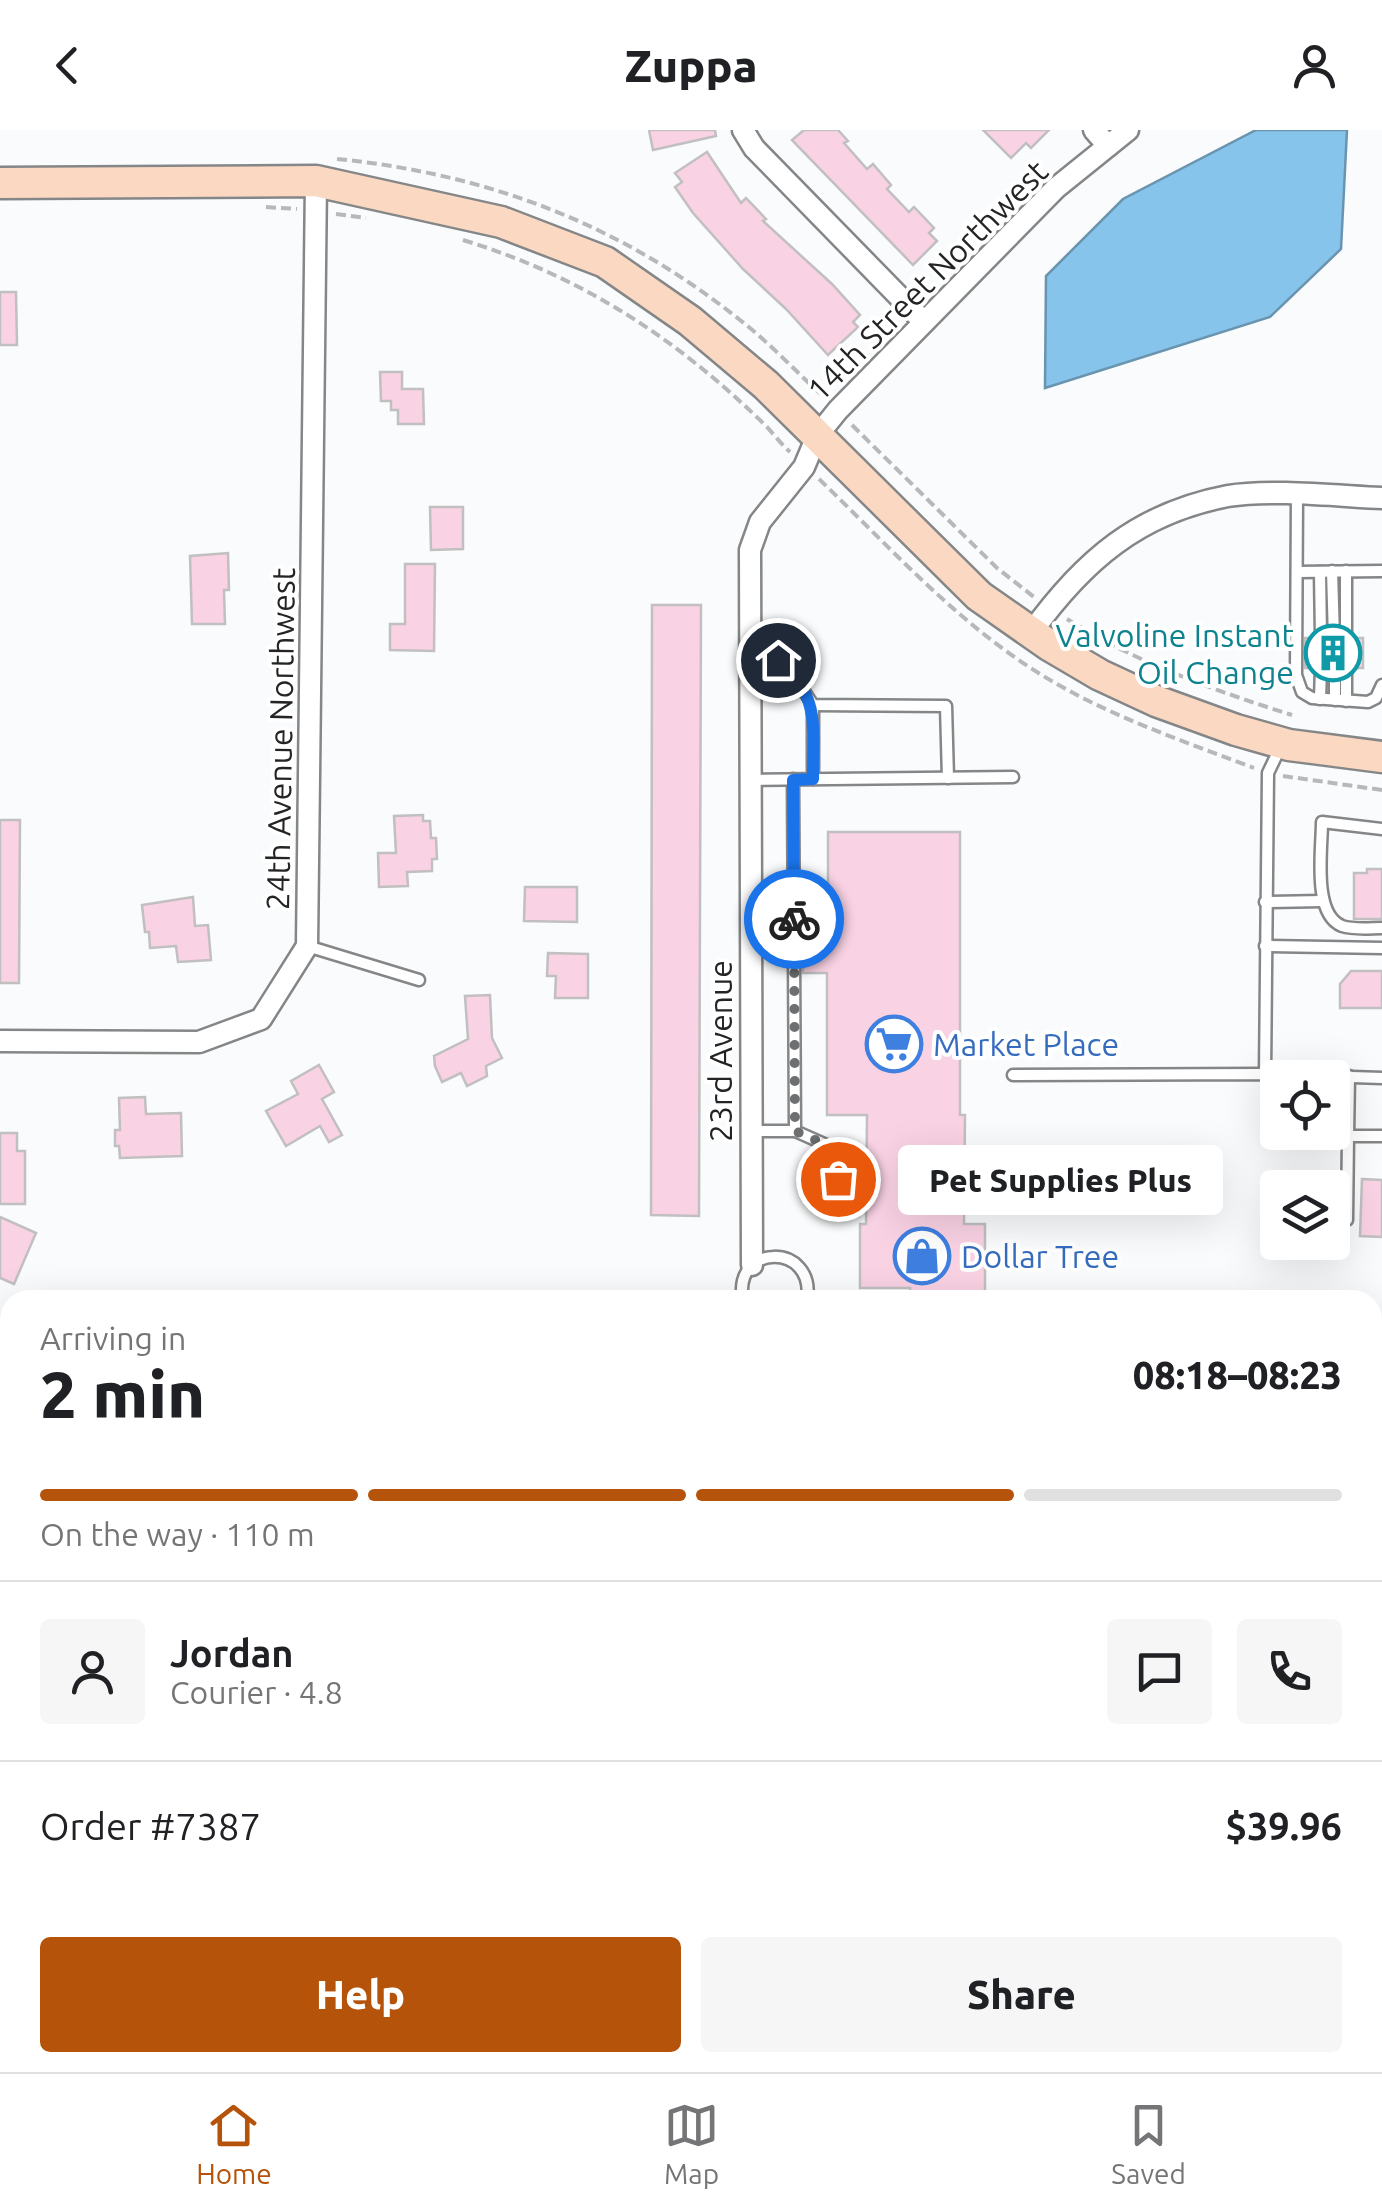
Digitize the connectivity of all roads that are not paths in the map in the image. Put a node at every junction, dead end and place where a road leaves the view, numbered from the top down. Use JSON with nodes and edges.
{"nodes":[{"id":1,"x":743,"y":130,"type":"edge"},
{"id":2,"x":1128,"y":130,"type":"edge"},
{"id":3,"x":1101,"y":138,"type":"edge"},
{"id":4,"x":0,"y":183,"type":"edge"},
{"id":5,"x":320,"y":184,"type":"junction"},
{"id":6,"x":923,"y":321,"type":"junction"},
{"id":7,"x":817,"y":436,"type":"junction"},
{"id":8,"x":1297,"y":495,"type":"junction"},
{"id":9,"x":1382,"y":498,"type":"edge"},
{"id":10,"x":1382,"y":571,"type":"edge"},
{"id":11,"x":1297,"y":572,"type":"junction"},
{"id":12,"x":1326,"y":572,"type":"junction"},
{"id":13,"x":1346,"y":572,"type":"junction"},
{"id":14,"x":1040,"y":620,"type":"junction"},
{"id":15,"x":1321,"y":638,"type":"dead end"},
{"id":16,"x":751,"y":660,"type":"junction"},
{"id":17,"x":1321,"y":668,"type":"dead end"},
{"id":18,"x":1340,"y":668,"type":"dead end"},
{"id":19,"x":1382,"y":685,"type":"edge"},
{"id":20,"x":1320,"y":699,"type":"junction"},
{"id":21,"x":1340,"y":700,"type":"junction"},
{"id":22,"x":813,"y":704,"type":"junction"},
{"id":23,"x":1287,"y":729,"type":"junction"},
{"id":24,"x":1382,"y":757,"type":"edge"},
{"id":25,"x":1013,"y":777,"type":"dead end"},
{"id":26,"x":948,"y":778,"type":"junction"},
{"id":27,"x":813,"y":779,"type":"junction"},
{"id":28,"x":750,"y":780,"type":"junction"},
{"id":29,"x":793,"y":780,"type":"junction"},
{"id":30,"x":1382,"y":829,"type":"edge"},
{"id":31,"x":1322,"y":900,"type":"junction"},
{"id":32,"x":1265,"y":902,"type":"junction"},
{"id":33,"x":1382,"y":928,"type":"edge"},
{"id":34,"x":307,"y":946,"type":"junction"},
{"id":35,"x":1265,"y":946,"type":"junction"},
{"id":36,"x":1382,"y":948,"type":"edge"},
{"id":37,"x":419,"y":980,"type":"dead end"},
{"id":38,"x":0,"y":1041,"type":"edge"},
{"id":39,"x":1265,"y":1060,"type":"edge"},
{"id":40,"x":1260,"y":1074,"type":"edge"},
{"id":41,"x":1012,"y":1076,"type":"dead end"},
{"id":42,"x":1350,"y":1076,"type":"edge"},
{"id":43,"x":1382,"y":1078,"type":"edge"},
{"id":44,"x":749,"y":1131,"type":"junction"},
{"id":45,"x":795,"y":1131,"type":"junction"},
{"id":46,"x":1350,"y":1136,"type":"edge"},
{"id":47,"x":1382,"y":1136,"type":"edge"},
{"id":48,"x":839,"y":1208,"type":"dead end"},
{"id":49,"x":752,"y":1265,"type":"junction"},
{"id":50,"x":741,"y":1290,"type":"edge"},
{"id":51,"x":807,"y":1290,"type":"edge"}],
"edges":[{"from":1,"to":6,"type":"street"},
{"from":2,"to":3,"type":"street","name":"14th Street Northwest"},
{"from":3,"to":6,"type":"street","name":"14th Street Northwest"},
{"from":4,"to":5,"type":"street"},
{"from":5,"to":7,"type":"street"},
{"from":5,"to":34,"type":"street","name":"24th Avenue Northwest"},
{"from":6,"to":7,"type":"street","name":"14th Street Northwest"},
{"from":7,"to":14,"type":"street"},
{"from":7,"to":16,"type":"street","name":"23rd Avenue"},
{"from":8,"to":9,"type":"street"},
{"from":8,"to":11,"type":"lane"},
{"from":8,"to":14,"type":"street"},
{"from":10,"to":13,"type":"lane"},
{"from":11,"to":12,"type":"lane"},
{"from":11,"to":20,"type":"lane"},
{"from":12,"to":13,"type":"lane"},
{"from":12,"to":13,"type":"lane"},
{"from":12,"to":15,"type":"lane"},
{"from":14,"to":23,"type":"street"},
{"from":16,"to":22,"type":"lane"},
{"from":16,"to":28,"type":"street","name":"23rd Avenue"},
{"from":17,"to":20,"type":"lane"},
{"from":18,"to":21,"type":"lane"},
{"from":19,"to":21,"type":"lane"},
{"from":20,"to":21,"type":"lane"},
{"from":22,"to":26,"type":"lane"},
{"from":22,"to":27,"type":"lane"},
{"from":23,"to":24,"type":"street"},
{"from":23,"to":32,"type":"lane"},
{"from":25,"to":26,"type":"lane"},
{"from":26,"to":27,"type":"lane"},
{"from":27,"to":29,"type":"lane"},
{"from":28,"to":29,"type":"lane"},
{"from":28,"to":44,"type":"street","name":"23rd Avenue"},
{"from":29,"to":45,"type":"lane"},
{"from":30,"to":31,"type":"lane"},
{"from":31,"to":32,"type":"lane"},
{"from":31,"to":33,"type":"lane"},
{"from":32,"to":35,"type":"lane"},
{"from":34,"to":37,"type":"lane"},
{"from":34,"to":38,"type":"street","name":"24th Avenue Northwest"},
{"from":35,"to":36,"type":"lane"},
{"from":35,"to":39,"type":"lane"},
{"from":40,"to":41,"type":"lane"},
{"from":42,"to":43,"type":"lane"},
{"from":44,"to":45,"type":"lane"},
{"from":44,"to":49,"type":"street","name":"23rd Avenue"},
{"from":45,"to":48,"type":"lane"},
{"from":46,"to":47,"type":"lane"},
{"from":49,"to":50,"type":"lane"},
{"from":49,"to":51,"type":"lane"}]}
